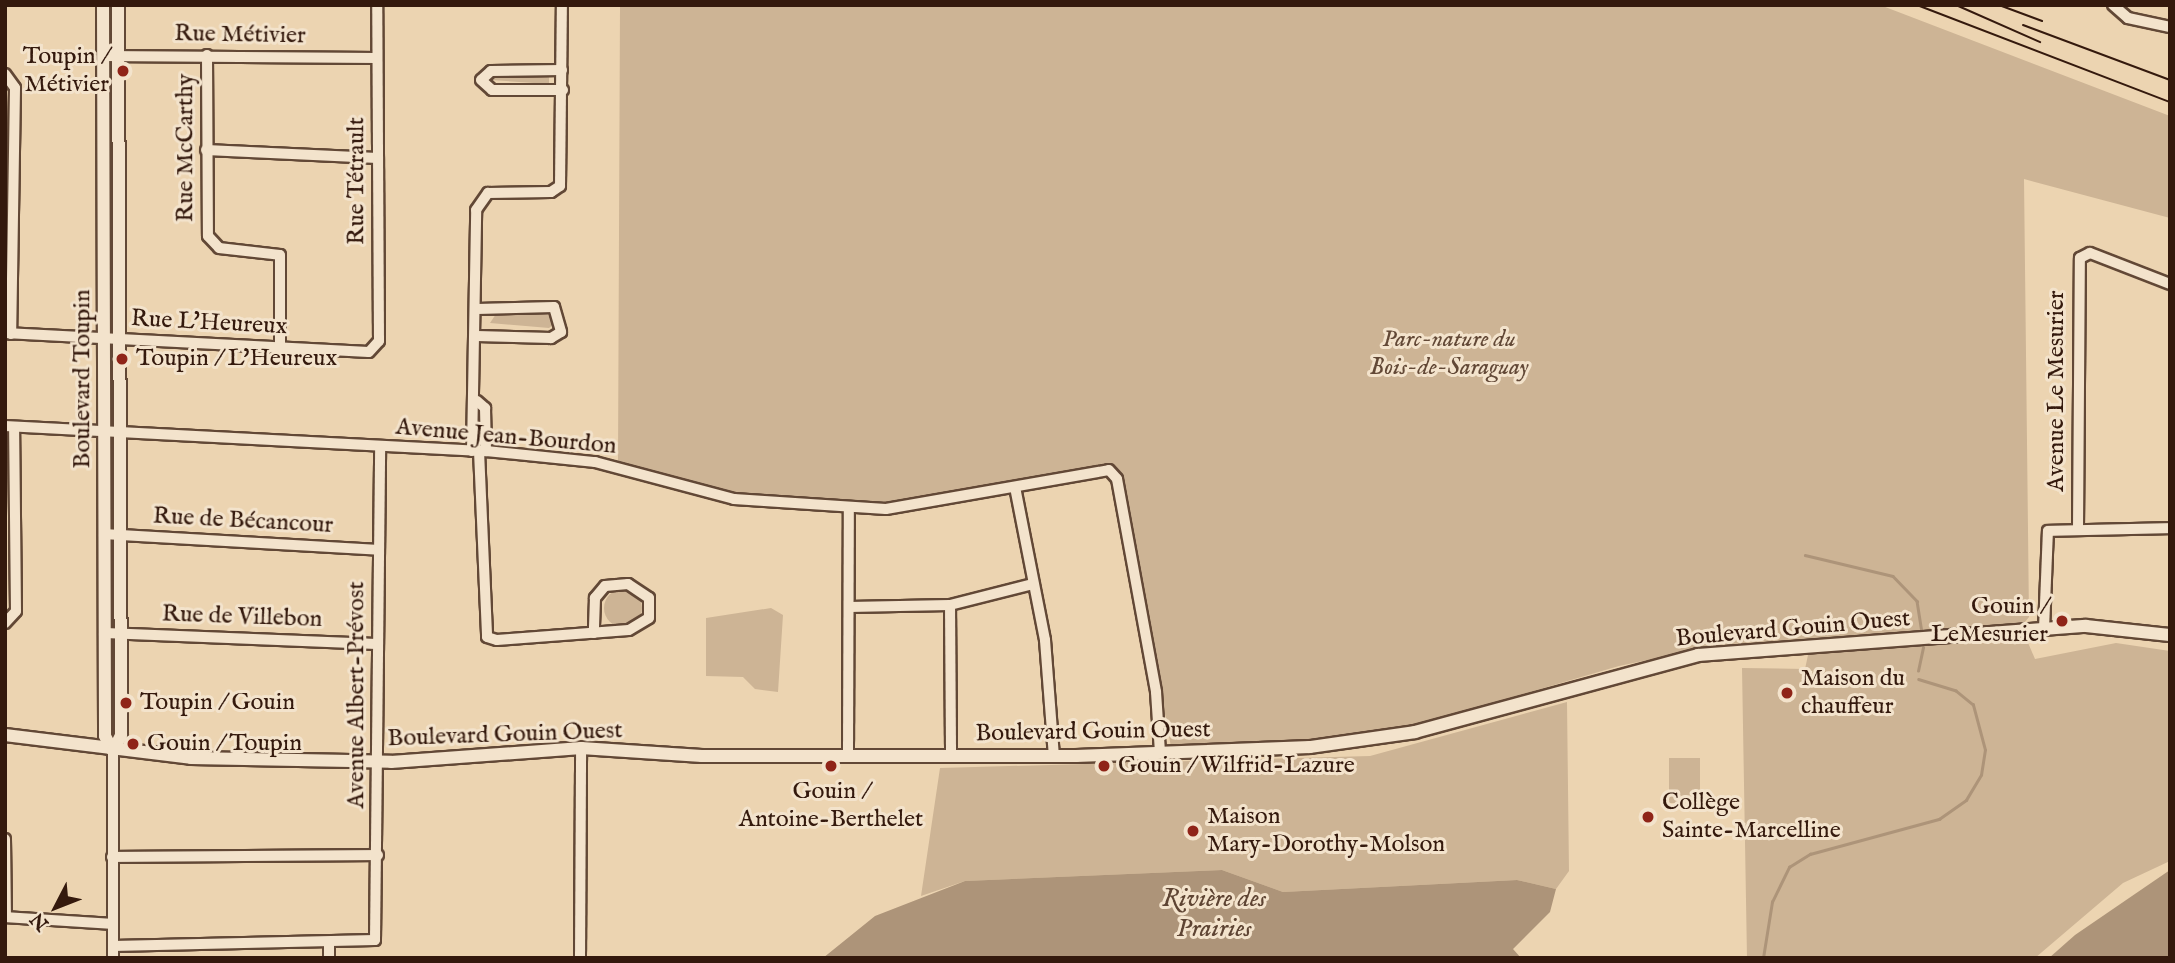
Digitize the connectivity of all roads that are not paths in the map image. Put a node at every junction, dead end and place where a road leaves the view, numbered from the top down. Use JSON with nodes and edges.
{"nodes":[{"id":1,"x":103,"y":5,"type":"edge"},
{"id":2,"x":118,"y":5,"type":"edge"},
{"id":3,"x":377,"y":5,"type":"edge"},
{"id":4,"x":562,"y":5,"type":"edge"},
{"id":5,"x":2113,"y":5,"type":"edge"},
{"id":6,"x":2170,"y":27,"type":"edge"},
{"id":7,"x":207,"y":55,"type":"junction"},
{"id":8,"x":103,"y":56,"type":"junction"},
{"id":9,"x":118,"y":56,"type":"junction"},
{"id":10,"x":377,"y":58,"type":"junction"},
{"id":11,"x":562,"y":70,"type":"junction"},
{"id":12,"x":5,"y":74,"type":"edge"},
{"id":13,"x":563,"y":90,"type":"junction"},
{"id":14,"x":206,"y":150,"type":"junction"},
{"id":15,"x":379,"y":158,"type":"junction"},
{"id":16,"x":10,"y":166,"type":"edge"},
{"id":17,"x":2170,"y":284,"type":"edge"},
{"id":18,"x":477,"y":309,"type":"junction"},
{"id":19,"x":8,"y":333,"type":"edge"},
{"id":20,"x":477,"y":336,"type":"junction"},
{"id":21,"x":103,"y":339,"type":"junction"},
{"id":22,"x":118,"y":340,"type":"junction"},
{"id":23,"x":280,"y":347,"type":"junction"},
{"id":24,"x":369,"y":352,"type":"joint"},
{"id":25,"x":9,"y":426,"type":"edge"},
{"id":26,"x":104,"y":432,"type":"junction"},
{"id":27,"x":119,"y":433,"type":"junction"},
{"id":28,"x":380,"y":446,"type":"junction"},
{"id":29,"x":479,"y":451,"type":"junction"},
{"id":30,"x":1015,"y":487,"type":"junction"},
{"id":31,"x":849,"y":508,"type":"junction"},
{"id":32,"x":10,"y":528,"type":"edge"},
{"id":33,"x":2078,"y":528,"type":"junction"},
{"id":34,"x":2170,"y":528,"type":"edge"},
{"id":35,"x":104,"y":534,"type":"junction"},
{"id":36,"x":119,"y":535,"type":"junction"},
{"id":37,"x":379,"y":550,"type":"junction"},
{"id":38,"x":1033,"y":584,"type":"junction"},
{"id":39,"x":950,"y":605,"type":"junction"},
{"id":40,"x":849,"y":607,"type":"junction"},
{"id":41,"x":8,"y":622,"type":"edge"},
{"id":42,"x":2044,"y":629,"type":"junction"},
{"id":43,"x":104,"y":632,"type":"junction"},
{"id":44,"x":120,"y":633,"type":"junction"},
{"id":45,"x":594,"y":633,"type":"junction"},
{"id":46,"x":2170,"y":635,"type":"edge"},
{"id":47,"x":378,"y":644,"type":"junction"},
{"id":48,"x":5,"y":735,"type":"edge"},
{"id":49,"x":581,"y":748,"type":"junction"},
{"id":50,"x":113,"y":751,"type":"junction"},
{"id":51,"x":1160,"y":753,"type":"junction"},
{"id":52,"x":848,"y":754,"type":"junction"},
{"id":53,"x":951,"y":755,"type":"junction"},
{"id":54,"x":1055,"y":756,"type":"junction"},
{"id":55,"x":379,"y":761,"type":"junction"},
{"id":56,"x":5,"y":839,"type":"edge"},
{"id":57,"x":378,"y":855,"type":"junction"},
{"id":58,"x":112,"y":857,"type":"junction"},
{"id":59,"x":5,"y":917,"type":"edge"},
{"id":60,"x":113,"y":924,"type":"junction"},
{"id":61,"x":329,"y":944,"type":"junction"},
{"id":62,"x":113,"y":946,"type":"junction"},
{"id":63,"x":113,"y":958,"type":"edge"},
{"id":64,"x":329,"y":958,"type":"edge"},
{"id":65,"x":580,"y":958,"type":"edge"}],
"edges":[{"from":1,"to":8,"type":"street","name":"Boulevard Toupin"},
{"from":2,"to":9,"type":"street","name":"Boulevard Toupin"},
{"from":3,"to":10,"type":"street","name":"Rue Tétrault"},
{"from":4,"to":11,"type":"street"},
{"from":5,"to":6,"type":"street"},
{"from":7,"to":9,"type":"street","name":"Rue Métivier"},
{"from":7,"to":10,"type":"street","name":"Rue Métivier"},
{"from":7,"to":14,"type":"street","name":"Rue McCarthy"},
{"from":8,"to":9,"type":"street","name":"Rue Métivier"},
{"from":8,"to":21,"type":"street","name":"Boulevard Toupin"},
{"from":9,"to":22,"type":"street","name":"Boulevard Toupin"},
{"from":10,"to":15,"type":"street","name":"Rue Tétrault"},
{"from":11,"to":13,"type":"street"},
{"from":11,"to":13,"type":"street"},
{"from":12,"to":16,"type":"street"},
{"from":13,"to":18,"type":"street"},
{"from":14,"to":15,"type":"street"},
{"from":14,"to":23,"type":"street","name":"Rue McCarthy"},
{"from":15,"to":24,"type":"street","name":"Rue Tétrault"},
{"from":16,"to":19,"type":"street"},
{"from":17,"to":33,"type":"street","name":"Avenue Le Mesurier"},
{"from":18,"to":20,"type":"street"},
{"from":18,"to":20,"type":"street"},
{"from":19,"to":21,"type":"street","name":"Rue L'Heureux"},
{"from":20,"to":29,"type":"street"},
{"from":21,"to":22,"type":"street","name":"Rue L'Heureux"},
{"from":21,"to":26,"type":"street","name":"Boulevard Toupin"},
{"from":22,"to":23,"type":"street","name":"Rue L'Heureux"},
{"from":22,"to":27,"type":"street","name":"Boulevard Toupin"},
{"from":23,"to":24,"type":"street","name":"Rue L'Heureux"},
{"from":25,"to":26,"type":"street","name":"Avenue Jean-Bourdon"},
{"from":25,"to":32,"type":"street"},
{"from":26,"to":27,"type":"street","name":"Avenue Jean-Bourdon"},
{"from":26,"to":35,"type":"street","name":"Boulevard Toupin"},
{"from":27,"to":28,"type":"street","name":"Avenue Jean-Bourdon"},
{"from":27,"to":36,"type":"street","name":"Boulevard Toupin"},
{"from":28,"to":29,"type":"street","name":"Avenue Jean-Bourdon"},
{"from":28,"to":37,"type":"street","name":"Avenue Albert-Prévost"},
{"from":29,"to":31,"type":"street","name":"Avenue Jean-Bourdon"},
{"from":29,"to":45,"type":"street"},
{"from":30,"to":31,"type":"street","name":"Avenue Jean-Bourdon"},
{"from":30,"to":38,"type":"street"},
{"from":30,"to":51,"type":"street","name":"Avenue Jean-Bourdon"},
{"from":31,"to":40,"type":"street"},
{"from":32,"to":41,"type":"street"},
{"from":33,"to":34,"type":"street"},
{"from":33,"to":42,"type":"street"},
{"from":35,"to":36,"type":"street","name":"Rue de Bécancour"},
{"from":35,"to":43,"type":"street","name":"Boulevard Toupin"},
{"from":36,"to":37,"type":"street","name":"Rue de Bécancour"},
{"from":36,"to":44,"type":"street","name":"Boulevard Toupin"},
{"from":37,"to":47,"type":"street","name":"Avenue Albert-Prévost"},
{"from":38,"to":39,"type":"street"},
{"from":38,"to":54,"type":"street"},
{"from":39,"to":40,"type":"street"},
{"from":39,"to":53,"type":"street"},
{"from":40,"to":52,"type":"street"},
{"from":42,"to":46,"type":"street","name":"Boulevard Gouin Ouest"},
{"from":42,"to":51,"type":"street","name":"Boulevard Gouin Ouest"},
{"from":43,"to":44,"type":"street","name":"Rue de Villebon"},
{"from":43,"to":50,"type":"street","name":"Boulevard Toupin"},
{"from":44,"to":47,"type":"street","name":"Rue de Villebon"},
{"from":44,"to":50,"type":"street","name":"Boulevard Toupin"},
{"from":45,"to":45,"type":"street"},
{"from":47,"to":55,"type":"street","name":"Avenue Albert-Prévost"},
{"from":48,"to":50,"type":"street","name":"Boulevard Gouin Ouest"},
{"from":49,"to":52,"type":"street","name":"Boulevard Gouin Ouest"},
{"from":49,"to":55,"type":"street","name":"Boulevard Gouin Ouest"},
{"from":49,"to":65,"type":"street"},
{"from":50,"to":55,"type":"street","name":"Boulevard Gouin Ouest"},
{"from":50,"to":58,"type":"street","name":"Boulevard Toupin"},
{"from":51,"to":54,"type":"street","name":"Boulevard Gouin Ouest"},
{"from":52,"to":53,"type":"street","name":"Boulevard Gouin Ouest"},
{"from":53,"to":54,"type":"street","name":"Boulevard Gouin Ouest"},
{"from":55,"to":57,"type":"street","name":"Avenue Albert-Prévost"},
{"from":56,"to":59,"type":"street"},
{"from":57,"to":58,"type":"street"},
{"from":57,"to":61,"type":"street","name":"Avenue Albert-Prévost"},
{"from":58,"to":60,"type":"street","name":"Boulevard Toupin"},
{"from":59,"to":60,"type":"street"},
{"from":60,"to":62,"type":"street","name":"Boulevard Toupin"},
{"from":61,"to":62,"type":"street"},
{"from":61,"to":64,"type":"street"},
{"from":62,"to":63,"type":"street","name":"Boulevard Toupin"}]}
